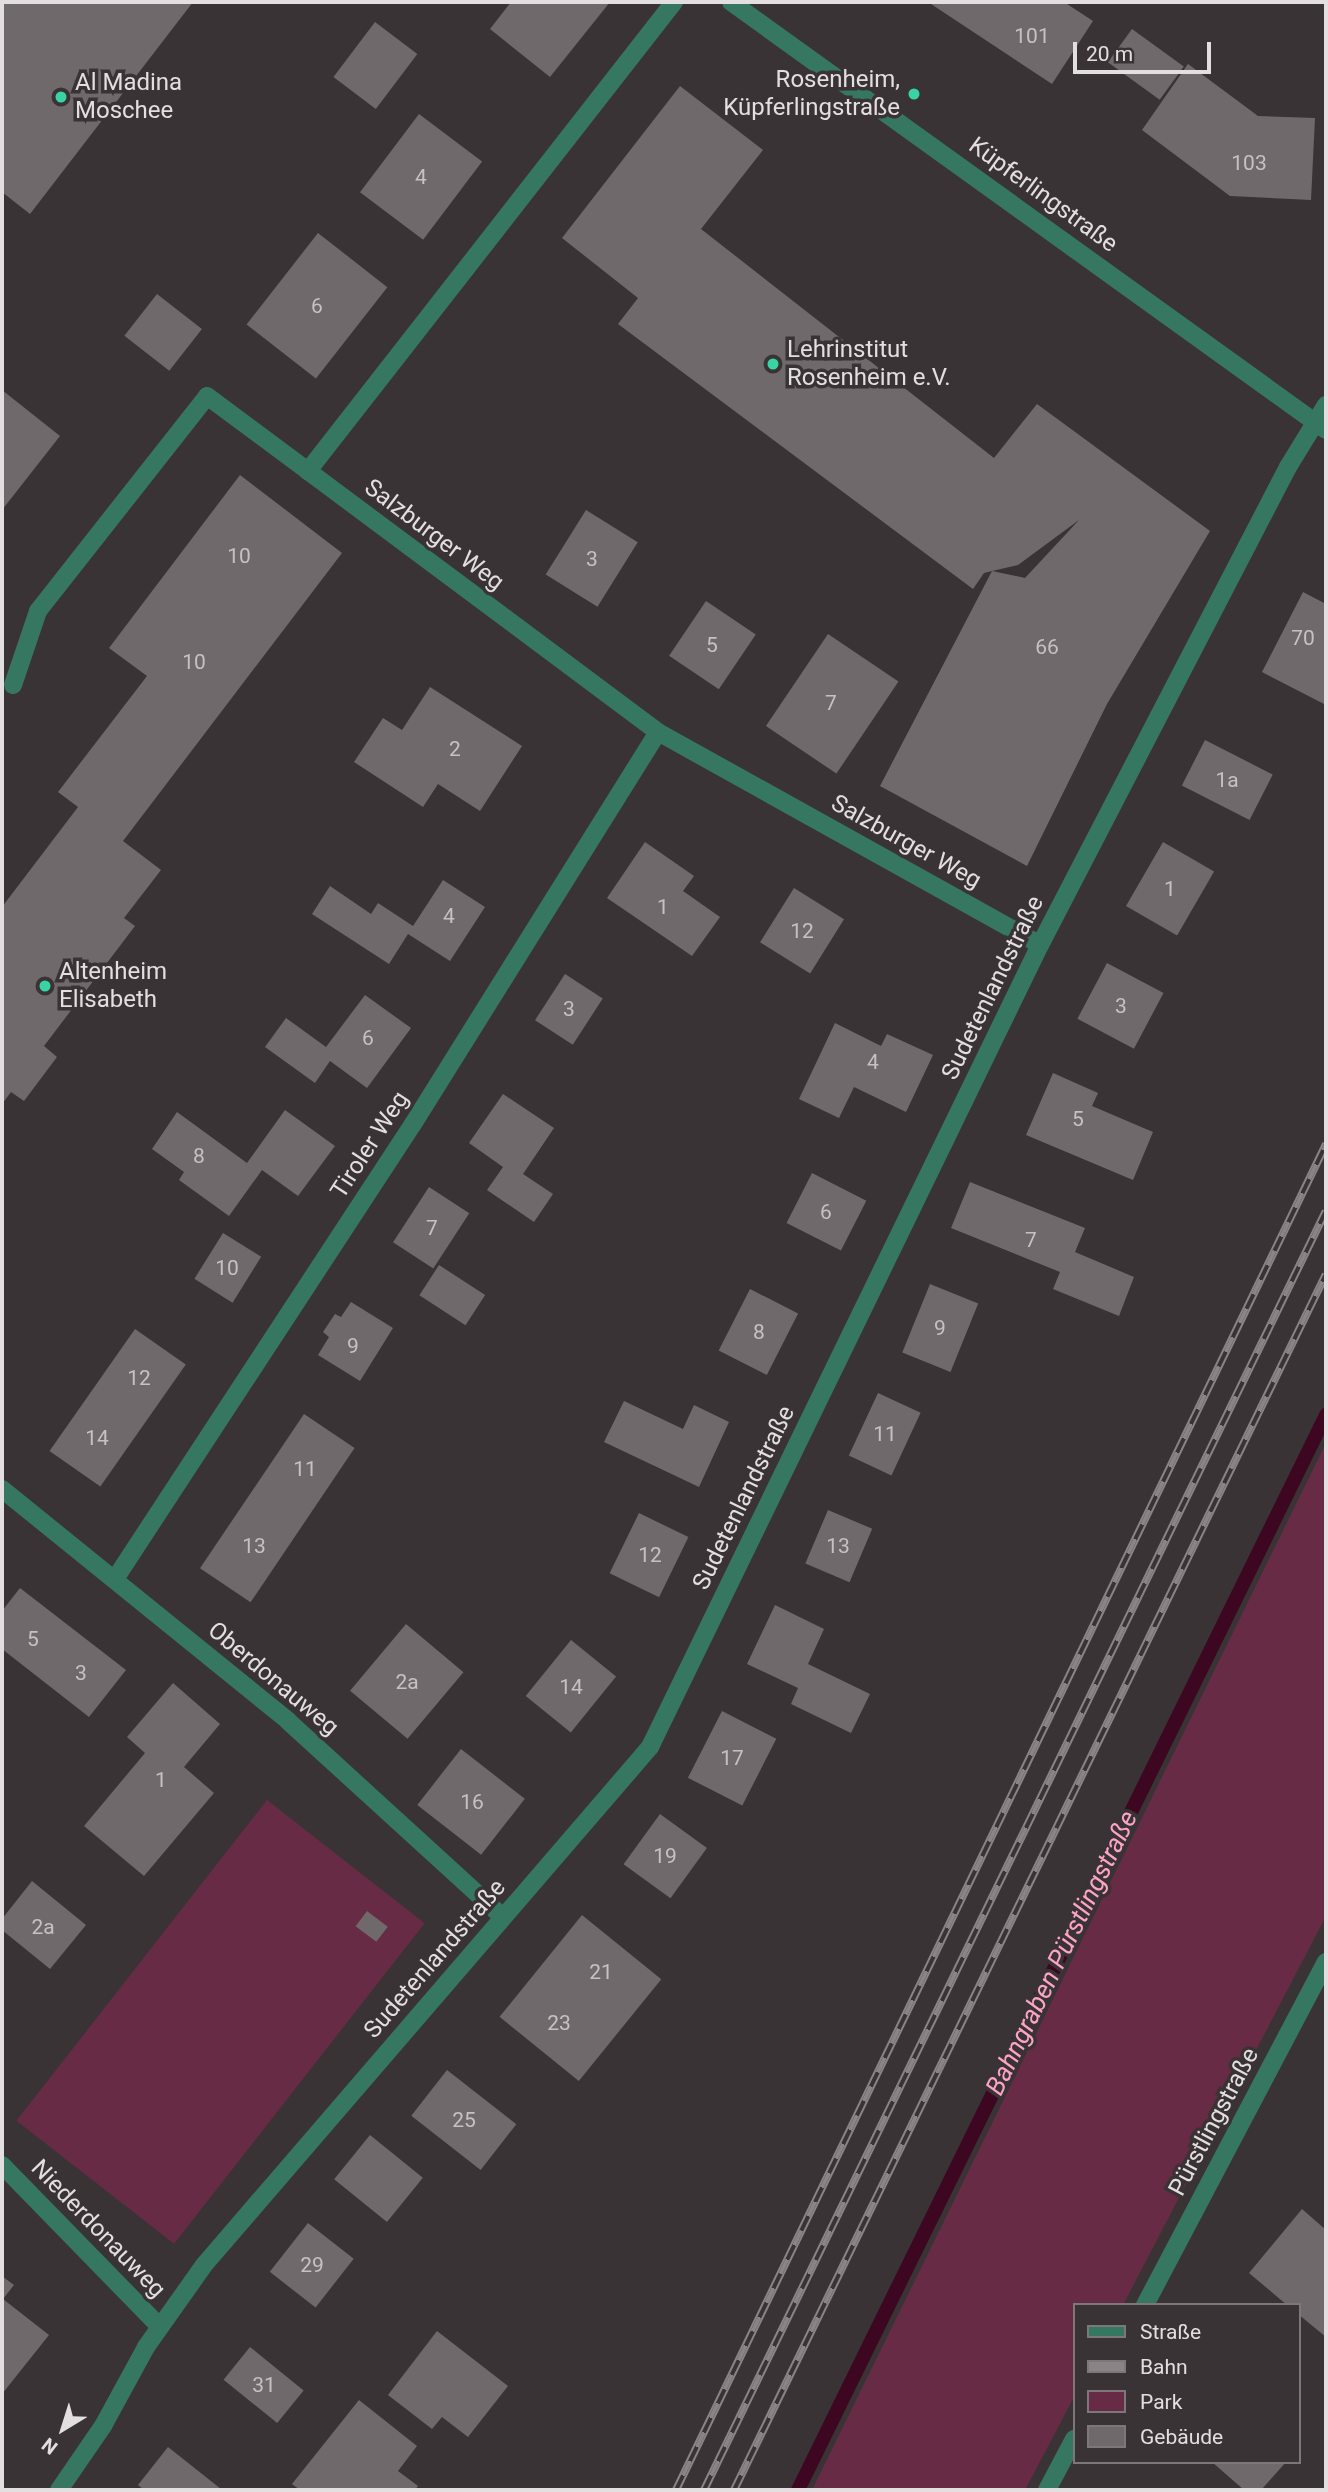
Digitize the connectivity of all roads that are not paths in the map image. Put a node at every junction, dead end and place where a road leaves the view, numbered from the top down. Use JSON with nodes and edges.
{"nodes":[{"id":1,"x":674,"y":2,"type":"edge"},
{"id":2,"x":731,"y":2,"type":"edge"},
{"id":3,"x":1326,"y":405,"type":"edge"},
{"id":4,"x":1321,"y":426,"type":"edge"},
{"id":5,"x":308,"y":471,"type":"junction"},
{"id":6,"x":13,"y":685,"type":"dead end"},
{"id":7,"x":658,"y":732,"type":"junction"},
{"id":8,"x":1040,"y":945,"type":"junction"},
{"id":9,"x":2,"y":1489,"type":"edge"},
{"id":10,"x":115,"y":1578,"type":"junction"},
{"id":11,"x":503,"y":1917,"type":"junction"},
{"id":12,"x":1326,"y":1962,"type":"edge"},
{"id":13,"x":2,"y":2165,"type":"edge"},
{"id":14,"x":1146,"y":2303,"type":"edge"},
{"id":15,"x":160,"y":2327,"type":"junction"},
{"id":16,"x":1072,"y":2443,"type":"edge"},
{"id":17,"x":59,"y":2490,"type":"edge"},
{"id":18,"x":1047,"y":2490,"type":"edge"}],
"edges":[{"from":1,"to":5,"type":"street"},
{"from":2,"to":4,"type":"street","name":"Küpferlingstraße"},
{"from":3,"to":4,"type":"street","name":"Sudetenlandstraße"},
{"from":4,"to":8,"type":"street","name":"Sudetenlandstraße"},
{"from":5,"to":6,"type":"street","name":"Salzburger Weg"},
{"from":5,"to":7,"type":"street","name":"Salzburger Weg"},
{"from":7,"to":8,"type":"street","name":"Salzburger Weg"},
{"from":7,"to":10,"type":"street","name":"Tiroler Weg"},
{"from":8,"to":11,"type":"street","name":"Sudetenlandstraße"},
{"from":9,"to":10,"type":"street","name":"Oberdonauweg"},
{"from":10,"to":11,"type":"street","name":"Oberdonauweg"},
{"from":11,"to":15,"type":"street","name":"Sudetenlandstraße"},
{"from":12,"to":14,"type":"street","name":"Pürstlingstraße"},
{"from":13,"to":15,"type":"street","name":"Niederdonauweg"},
{"from":15,"to":17,"type":"street","name":"Sudetenlandstraße"},
{"from":16,"to":18,"type":"street"}]}
